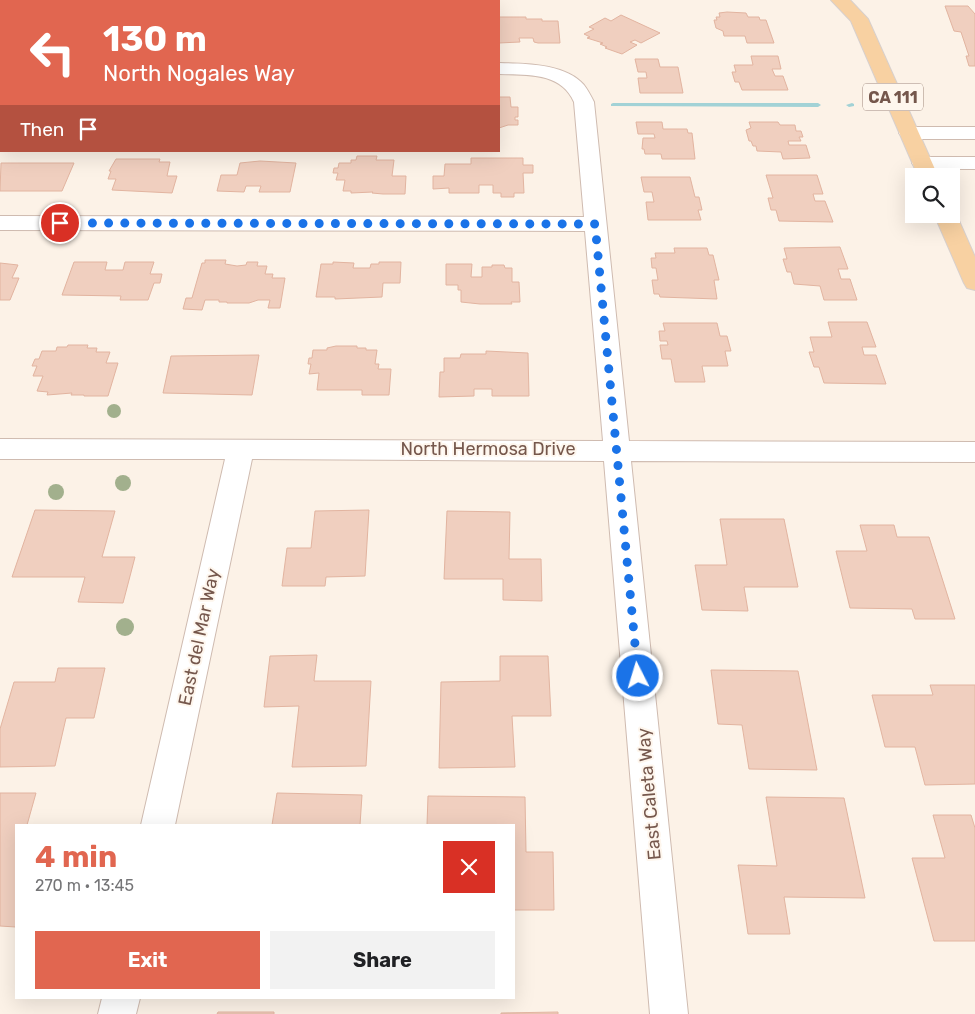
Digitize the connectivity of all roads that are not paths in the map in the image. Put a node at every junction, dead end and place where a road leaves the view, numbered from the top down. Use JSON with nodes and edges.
{"nodes":[{"id":1,"x":840,"y":0,"type":"edge"},
{"id":2,"x":860,"y":9,"type":"edge"},
{"id":3,"x":500,"y":69,"type":"edge"},
{"id":4,"x":975,"y":132,"type":"edge"},
{"id":5,"x":909,"y":134,"type":"junction"},
{"id":6,"x":975,"y":163,"type":"edge"},
{"id":7,"x":924,"y":168,"type":"edge"},
{"id":8,"x":939,"y":168,"type":"edge"},
{"id":9,"x":0,"y":223,"type":"edge"},
{"id":10,"x":948,"y":223,"type":"edge"},
{"id":11,"x":595,"y":224,"type":"junction"},
{"id":12,"x":975,"y":283,"type":"edge"},
{"id":13,"x":0,"y":449,"type":"edge"},
{"id":14,"x":241,"y":449,"type":"junction"},
{"id":15,"x":616,"y":450,"type":"junction"},
{"id":16,"x":975,"y":452,"type":"edge"},
{"id":17,"x":158,"y":824,"type":"edge"},
{"id":18,"x":121,"y":999,"type":"edge"},
{"id":19,"x":118,"y":1014,"type":"edge"},
{"id":20,"x":669,"y":1014,"type":"edge"}],
"edges":[{"from":1,"to":2,"type":"main road","number":"CA 111"},
{"from":2,"to":5,"type":"main road","number":"CA 111"},
{"from":3,"to":11,"type":"street","name":"East Caleta Way"},
{"from":4,"to":5,"type":"street"},
{"from":5,"to":7,"type":"main road","number":"CA 111"},
{"from":6,"to":8,"type":"street"},
{"from":9,"to":11,"type":"street"},
{"from":10,"to":12,"type":"main road"},
{"from":11,"to":15,"type":"street","name":"East Caleta Way"},
{"from":13,"to":14,"type":"street","name":"North Hermosa Drive"},
{"from":14,"to":15,"type":"street","name":"North Hermosa Drive"},
{"from":14,"to":17,"type":"street","name":"East del Mar Way"},
{"from":15,"to":16,"type":"street","name":"North Hermosa Drive"},
{"from":15,"to":20,"type":"street","name":"East Caleta Way"},
{"from":18,"to":19,"type":"street"}]}
